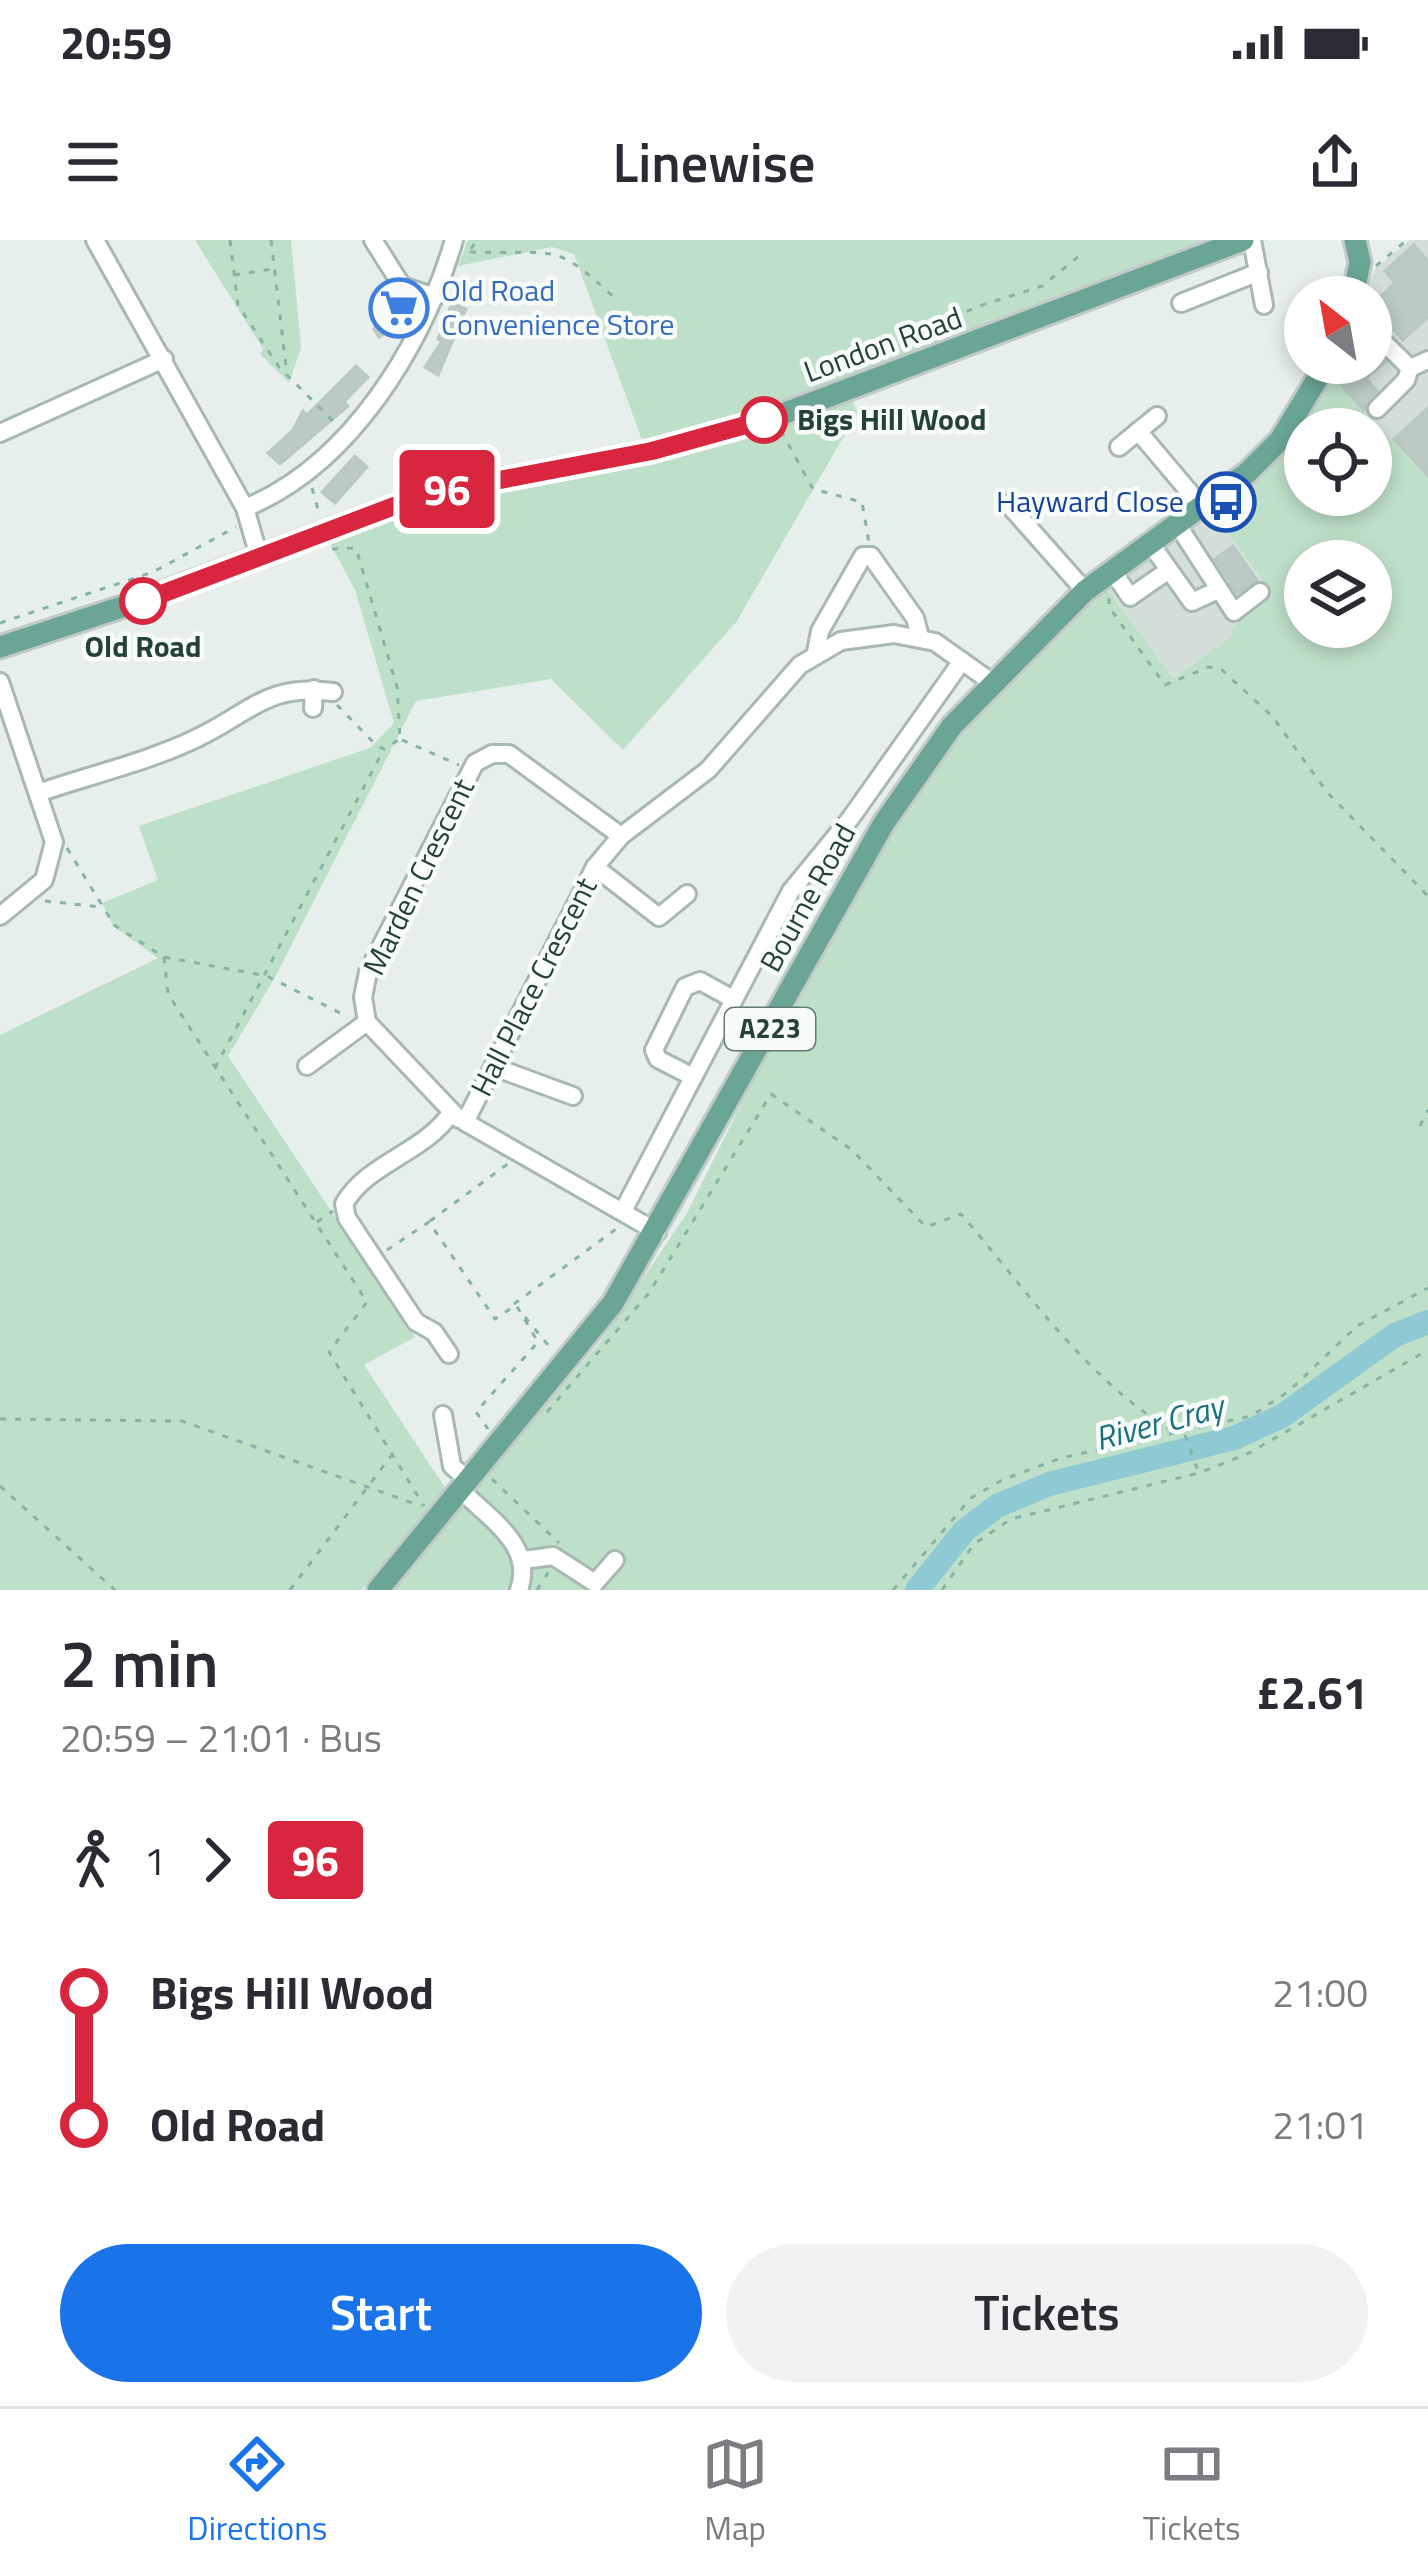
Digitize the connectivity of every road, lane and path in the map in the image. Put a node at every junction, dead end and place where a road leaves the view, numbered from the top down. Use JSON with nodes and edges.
{"nodes":[{"id":1,"x":95,"y":240,"type":"edge"},
{"id":2,"x":230,"y":240,"type":"edge"},
{"id":3,"x":271,"y":240,"type":"edge"},
{"id":4,"x":373,"y":240,"type":"edge"},
{"id":5,"x":1247,"y":240,"type":"edge"},
{"id":6,"x":1355,"y":240,"type":"edge"},
{"id":7,"x":1407,"y":240,"type":"edge"},
{"id":8,"x":553,"y":244,"type":"dead end"},
{"id":9,"x":462,"y":246,"type":"edge"},
{"id":10,"x":578,"y":252,"type":"dead end"},
{"id":11,"x":1083,"y":254,"type":"dead end"},
{"id":12,"x":276,"y":268,"type":"junction"},
{"id":13,"x":1372,"y":268,"type":"dead end"},
{"id":14,"x":1259,"y":272,"type":"junction"},
{"id":15,"x":232,"y":275,"type":"junction"},
{"id":16,"x":1357,"y":276,"type":"edge"},
{"id":17,"x":435,"y":297,"type":"junction"},
{"id":18,"x":618,"y":301,"type":"dead end"},
{"id":19,"x":1181,"y":303,"type":"dead end"},
{"id":20,"x":1264,"y":305,"type":"dead end"},
{"id":21,"x":1392,"y":345,"type":"edge"},
{"id":22,"x":284,"y":351,"type":"junction"},
{"id":23,"x":272,"y":356,"type":"junction"},
{"id":24,"x":164,"y":359,"type":"junction"},
{"id":25,"x":873,"y":359,"type":"dead end"},
{"id":26,"x":1419,"y":364,"type":"edge"},
{"id":27,"x":286,"y":377,"type":"junction"},
{"id":28,"x":1314,"y":384,"type":"edge"},
{"id":29,"x":1379,"y":408,"type":"edge"},
{"id":30,"x":1156,"y":416,"type":"dead end"},
{"id":31,"x":773,"y":423,"type":"junction"},
{"id":32,"x":1138,"y":431,"type":"junction"},
{"id":33,"x":0,"y":433,"type":"edge"},
{"id":34,"x":345,"y":433,"type":"junction"},
{"id":35,"x":1119,"y":446,"type":"dead end"},
{"id":36,"x":302,"y":472,"type":"junction"},
{"id":37,"x":1008,"y":504,"type":"dead end"},
{"id":38,"x":1202,"y":507,"type":"junction"},
{"id":39,"x":248,"y":513,"type":"junction"},
{"id":40,"x":1177,"y":524,"type":"junction"},
{"id":41,"x":326,"y":528,"type":"junction"},
{"id":42,"x":1150,"y":543,"type":"junction"},
{"id":43,"x":258,"y":554,"type":"junction"},
{"id":44,"x":871,"y":556,"type":"junction"},
{"id":45,"x":1112,"y":570,"type":"junction"},
{"id":46,"x":1168,"y":570,"type":"junction"},
{"id":47,"x":1218,"y":590,"type":"junction"},
{"id":48,"x":1085,"y":591,"type":"junction"},
{"id":49,"x":1259,"y":592,"type":"dead end"},
{"id":50,"x":1109,"y":594,"type":"dead end"},
{"id":51,"x":0,"y":623,"type":"edge"},
{"id":52,"x":920,"y":638,"type":"junction"},
{"id":53,"x":0,"y":647,"type":"edge"},
{"id":54,"x":816,"y":652,"type":"junction"},
{"id":55,"x":962,"y":662,"type":"junction"},
{"id":56,"x":990,"y":681,"type":"junction"},
{"id":57,"x":0,"y":685,"type":"edge"},
{"id":58,"x":320,"y":696,"type":"joint"},
{"id":59,"x":400,"y":739,"type":"junction"},
{"id":60,"x":384,"y":749,"type":"junction"},
{"id":61,"x":471,"y":770,"type":"junction"},
{"id":62,"x":38,"y":793,"type":"junction"},
{"id":63,"x":621,"y":836,"type":"junction"},
{"id":64,"x":54,"y":842,"type":"junction"},
{"id":65,"x":595,"y":866,"type":"junction"},
{"id":66,"x":687,"y":894,"type":"dead end"},
{"id":67,"x":1428,"y":896,"type":"edge"},
{"id":68,"x":25,"y":899,"type":"junction"},
{"id":69,"x":103,"y":908,"type":"junction"},
{"id":70,"x":0,"y":916,"type":"edge"},
{"id":71,"x":164,"y":957,"type":"junction"},
{"id":72,"x":267,"y":976,"type":"junction"},
{"id":73,"x":734,"y":999,"type":"junction"},
{"id":74,"x":367,"y":1022,"type":"junction"},
{"id":75,"x":307,"y":1066,"type":"dead end"},
{"id":76,"x":494,"y":1066,"type":"junction"},
{"id":77,"x":214,"y":1070,"type":"junction"},
{"id":78,"x":693,"y":1077,"type":"junction"},
{"id":79,"x":573,"y":1096,"type":"dead end"},
{"id":80,"x":1428,"y":1110,"type":"edge"},
{"id":81,"x":458,"y":1118,"type":"junction"},
{"id":82,"x":1420,"y":1126,"type":"dead end"},
{"id":83,"x":521,"y":1155,"type":"junction"},
{"id":84,"x":333,"y":1211,"type":"dead end"},
{"id":85,"x":625,"y":1212,"type":"junction"},
{"id":86,"x":316,"y":1222,"type":"junction"},
{"id":87,"x":429,"y":1222,"type":"junction"},
{"id":88,"x":657,"y":1232,"type":"junction"},
{"id":89,"x":373,"y":1259,"type":"junction"},
{"id":90,"x":1428,"y":1288,"type":"edge"},
{"id":91,"x":516,"y":1305,"type":"junction"},
{"id":92,"x":524,"y":1316,"type":"junction"},
{"id":93,"x":543,"y":1338,"type":"dead end"},
{"id":94,"x":1428,"y":1350,"type":"edge"},
{"id":95,"x":449,"y":1354,"type":"dead end"},
{"id":96,"x":443,"y":1415,"type":"dead end"},
{"id":97,"x":0,"y":1419,"type":"edge"},
{"id":98,"x":534,"y":1428,"type":"dead end"},
{"id":99,"x":1177,"y":1433,"type":"junction"},
{"id":100,"x":1185,"y":1437,"type":"junction"},
{"id":101,"x":500,"y":1445,"type":"junction"},
{"id":102,"x":392,"y":1455,"type":"junction"},
{"id":103,"x":1199,"y":1473,"type":"junction"},
{"id":104,"x":474,"y":1483,"type":"junction"},
{"id":105,"x":0,"y":1486,"type":"edge"},
{"id":106,"x":368,"y":1487,"type":"junction"},
{"id":107,"x":431,"y":1514,"type":"junction"},
{"id":108,"x":569,"y":1552,"type":"dead end"},
{"id":109,"x":615,"y":1559,"type":"dead end"},
{"id":110,"x":524,"y":1560,"type":"junction"},
{"id":111,"x":115,"y":1590,"type":"edge"},
{"id":112,"x":290,"y":1590,"type":"edge"},
{"id":113,"x":377,"y":1590,"type":"edge"},
{"id":114,"x":519,"y":1590,"type":"edge"},
{"id":115,"x":893,"y":1590,"type":"edge"},
{"id":116,"x":942,"y":1590,"type":"edge"}],
"edges":[{"from":1,"to":24,"type":"street"},
{"from":2,"to":15,"type":"path"},
{"from":3,"to":12,"type":"path"},
{"from":4,"to":17,"type":"street"},
{"from":5,"to":14,"type":"street"},
{"from":5,"to":31,"type":"main road","name":"London Road"},
{"from":6,"to":16,"type":"main road"},
{"from":7,"to":13,"type":"path"},
{"from":8,"to":9,"type":"path"},
{"from":9,"to":17,"type":"street"},
{"from":10,"to":18,"type":"path"},
{"from":11,"to":25,"type":"path"},
{"from":12,"to":15,"type":"path"},
{"from":12,"to":22,"type":"path"},
{"from":14,"to":19,"type":"street"},
{"from":14,"to":20,"type":"street"},
{"from":15,"to":23,"type":"path"},
{"from":17,"to":34,"type":"street"},
{"from":21,"to":26,"type":"street"},
{"from":22,"to":23,"type":"path"},
{"from":22,"to":27,"type":"path"},
{"from":23,"to":27,"type":"path"},
{"from":24,"to":33,"type":"street"},
{"from":24,"to":39,"type":"street"},
{"from":26,"to":29,"type":"street"},
{"from":27,"to":34,"type":"path"},
{"from":28,"to":38,"type":"main road","name":"Bourne Road","number":"A223"},
{"from":30,"to":32,"type":"street"},
{"from":31,"to":41,"type":"main road","name":"London Road"},
{"from":31,"to":44,"type":"path"},
{"from":32,"to":35,"type":"street"},
{"from":32,"to":38,"type":"street"},
{"from":34,"to":36,"type":"street"},
{"from":36,"to":39,"type":"street"},
{"from":36,"to":41,"type":"path"},
{"from":37,"to":48,"type":"street"},
{"from":38,"to":40,"type":"main road","name":"Bourne Road","number":"A223"},
{"from":39,"to":43,"type":"street"},
{"from":39,"to":51,"type":"path"},
{"from":40,"to":42,"type":"main road","name":"Bourne Road","number":"A223"},
{"from":40,"to":47,"type":"street"},
{"from":41,"to":43,"type":"main road","name":"London Road"},
{"from":41,"to":59,"type":"path"},
{"from":42,"to":45,"type":"main road","name":"Bourne Road","number":"A223"},
{"from":42,"to":46,"type":"street"},
{"from":43,"to":53,"type":"main road","name":"London Road"},
{"from":44,"to":52,"type":"street"},
{"from":44,"to":54,"type":"street","name":"Hall Place Crescent"},
{"from":45,"to":46,"type":"street"},
{"from":45,"to":48,"type":"main road","name":"Bourne Road","number":"A223"},
{"from":46,"to":47,"type":"street"},
{"from":47,"to":49,"type":"street"},
{"from":48,"to":56,"type":"main road","name":"Bourne Road","number":"A223"},
{"from":50,"to":67,"type":"path"},
{"from":52,"to":54,"type":"street"},
{"from":52,"to":55,"type":"street"},
{"from":54,"to":63,"type":"street","name":"Hall Place Crescent"},
{"from":55,"to":56,"type":"street"},
{"from":55,"to":73,"type":"street"},
{"from":56,"to":88,"type":"main road","name":"Bourne Road","number":"A223"},
{"from":57,"to":62,"type":"street"},
{"from":58,"to":60,"type":"path"},
{"from":58,"to":62,"type":"street"},
{"from":59,"to":60,"type":"path"},
{"from":59,"to":61,"type":"path"},
{"from":60,"to":72,"type":"path"},
{"from":61,"to":63,"type":"street","name":"Marden Crescent"},
{"from":61,"to":74,"type":"street","name":"Marden Crescent"},
{"from":62,"to":64,"type":"street"},
{"from":63,"to":65,"type":"street","name":"Hall Place Crescent"},
{"from":64,"to":68,"type":"street"},
{"from":64,"to":69,"type":"path"},
{"from":65,"to":66,"type":"street"},
{"from":65,"to":76,"type":"street","name":"Hall Place Crescent"},
{"from":68,"to":69,"type":"path"},
{"from":68,"to":70,"type":"street"},
{"from":69,"to":71,"type":"path"},
{"from":71,"to":72,"type":"path"},
{"from":71,"to":77,"type":"path"},
{"from":72,"to":74,"type":"path"},
{"from":72,"to":77,"type":"path"},
{"from":73,"to":78,"type":"street"},
{"from":73,"to":78,"type":"street"},
{"from":74,"to":75,"type":"street"},
{"from":74,"to":81,"type":"street"},
{"from":76,"to":79,"type":"street"},
{"from":76,"to":81,"type":"street","name":"Hall Place Crescent"},
{"from":77,"to":86,"type":"path"},
{"from":78,"to":85,"type":"street"},
{"from":80,"to":82,"type":"path"},
{"from":81,"to":83,"type":"street","name":"Hall Place Crescent"},
{"from":81,"to":89,"type":"street"},
{"from":83,"to":85,"type":"street","name":"Hall Place Crescent"},
{"from":83,"to":87,"type":"path"},
{"from":84,"to":86,"type":"path"},
{"from":85,"to":88,"type":"street","name":"Hall Place Crescent"},
{"from":85,"to":91,"type":"path"},
{"from":86,"to":102,"type":"path"},
{"from":87,"to":89,"type":"path"},
{"from":87,"to":91,"type":"path"},
{"from":88,"to":101,"type":"main road","name":"Bourne Road","number":"A223"},
{"from":89,"to":95,"type":"street"},
{"from":90,"to":100,"type":"path"},
{"from":91,"to":92,"type":"path"},
{"from":92,"to":93,"type":"path"},
{"from":92,"to":101,"type":"path"},
{"from":94,"to":103,"type":"path"},
{"from":96,"to":104,"type":"street"},
{"from":97,"to":106,"type":"path"},
{"from":98,"to":99,"type":"path"},
{"from":99,"to":100,"type":"path"},
{"from":99,"to":115,"type":"path"},
{"from":100,"to":103,"type":"path"},
{"from":101,"to":104,"type":"main road","name":"Bourne Road","number":"A223"},
{"from":102,"to":106,"type":"path"},
{"from":102,"to":107,"type":"path"},
{"from":103,"to":116,"type":"path"},
{"from":104,"to":107,"type":"main road","name":"Bourne Road","number":"A223"},
{"from":104,"to":108,"type":"path"},
{"from":104,"to":110,"type":"street"},
{"from":105,"to":111,"type":"path"},
{"from":106,"to":107,"type":"path"},
{"from":106,"to":112,"type":"path"},
{"from":107,"to":113,"type":"main road","name":"Bourne Road","number":"A223"},
{"from":109,"to":110,"type":"street"},
{"from":110,"to":114,"type":"street"}]}
